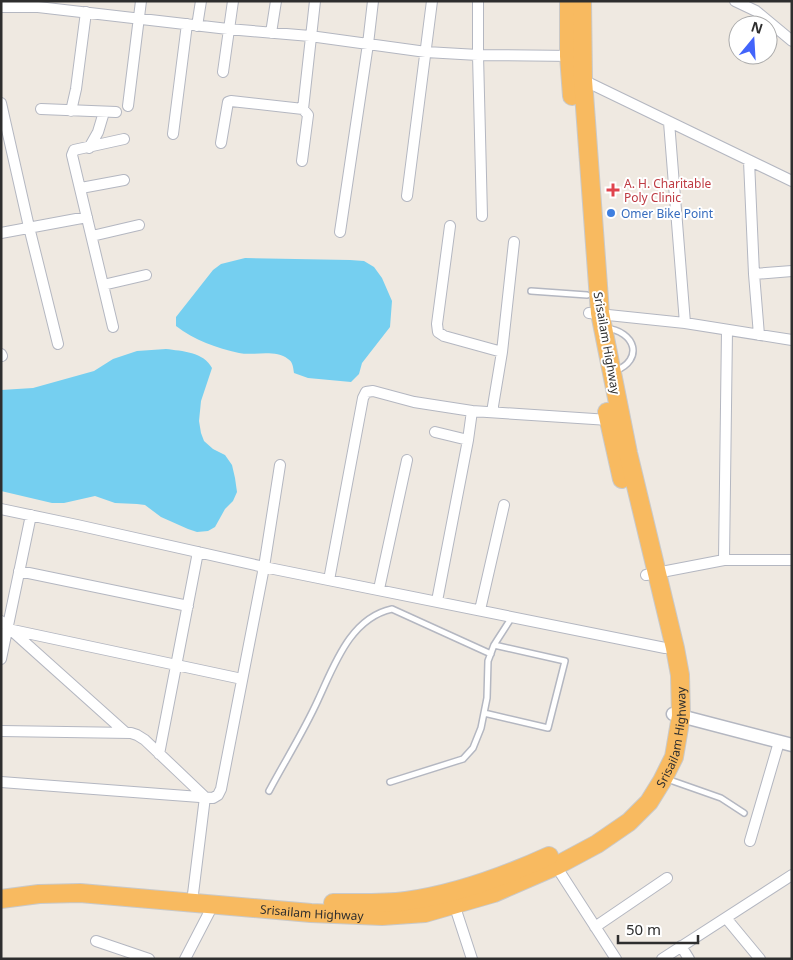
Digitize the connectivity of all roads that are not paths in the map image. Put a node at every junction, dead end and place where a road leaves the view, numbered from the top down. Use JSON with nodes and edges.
{"nodes":[{"id":1,"x":141,"y":1,"type":"edge"},
{"id":2,"x":201,"y":1,"type":"edge"},
{"id":3,"x":233,"y":1,"type":"edge"},
{"id":4,"x":276,"y":1,"type":"edge"},
{"id":5,"x":315,"y":1,"type":"edge"},
{"id":6,"x":373,"y":1,"type":"edge"},
{"id":7,"x":432,"y":1,"type":"edge"},
{"id":8,"x":478,"y":1,"type":"edge"},
{"id":9,"x":569,"y":1,"type":"edge"},
{"id":10,"x":582,"y":1,"type":"edge"},
{"id":11,"x":735,"y":1,"type":"edge"},
{"id":12,"x":39,"y":4,"type":"edge"},
{"id":13,"x":1,"y":7,"type":"edge"},
{"id":14,"x":86,"y":12,"type":"junction"},
{"id":15,"x":139,"y":18,"type":"junction"},
{"id":16,"x":192,"y":25,"type":"junction"},
{"id":17,"x":228,"y":29,"type":"junction"},
{"id":18,"x":271,"y":33,"type":"junction"},
{"id":19,"x":310,"y":36,"type":"junction"},
{"id":20,"x":792,"y":41,"type":"edge"},
{"id":21,"x":368,"y":44,"type":"junction"},
{"id":22,"x":426,"y":52,"type":"junction"},
{"id":23,"x":478,"y":55,"type":"junction"},
{"id":24,"x":576,"y":56,"type":"junction"},
{"id":25,"x":223,"y":72,"type":"dead end"},
{"id":26,"x":583,"y":80,"type":"junction"},
{"id":27,"x":1,"y":103,"type":"edge"},
{"id":28,"x":128,"y":106,"type":"dead end"},
{"id":29,"x":41,"y":109,"type":"dead end"},
{"id":30,"x":303,"y":109,"type":"junction"},
{"id":31,"x":71,"y":111,"type":"junction"},
{"id":32,"x":104,"y":112,"type":"junction"},
{"id":33,"x":116,"y":112,"type":"dead end"},
{"id":34,"x":669,"y":122,"type":"junction"},
{"id":35,"x":173,"y":134,"type":"dead end"},
{"id":36,"x":124,"y":139,"type":"dead end"},
{"id":37,"x":221,"y":143,"type":"dead end"},
{"id":38,"x":89,"y":148,"type":"junction"},
{"id":39,"x":302,"y":161,"type":"dead end"},
{"id":40,"x":749,"y":161,"type":"junction"},
{"id":41,"x":124,"y":180,"type":"dead end"},
{"id":42,"x":792,"y":181,"type":"edge"},
{"id":43,"x":81,"y":188,"type":"junction"},
{"id":44,"x":406,"y":196,"type":"dead end"},
{"id":45,"x":482,"y":216,"type":"dead end"},
{"id":46,"x":87,"y":217,"type":"junction"},
{"id":47,"x":139,"y":225,"type":"dead end"},
{"id":48,"x":450,"y":226,"type":"dead end"},
{"id":49,"x":29,"y":227,"type":"junction"},
{"id":50,"x":340,"y":232,"type":"dead end"},
{"id":51,"x":1,"y":233,"type":"edge"},
{"id":52,"x":92,"y":236,"type":"junction"},
{"id":53,"x":514,"y":242,"type":"dead end"},
{"id":54,"x":792,"y":272,"type":"edge"},
{"id":55,"x":754,"y":274,"type":"junction"},
{"id":56,"x":146,"y":275,"type":"dead end"},
{"id":57,"x":103,"y":285,"type":"junction"},
{"id":58,"x":531,"y":291,"type":"dead end"},
{"id":59,"x":587,"y":294,"type":"junction"},
{"id":60,"x":597,"y":318,"type":"junction"},
{"id":61,"x":685,"y":323,"type":"junction"},
{"id":62,"x":113,"y":327,"type":"dead end"},
{"id":63,"x":726,"y":330,"type":"junction"},
{"id":64,"x":760,"y":335,"type":"junction"},
{"id":65,"x":792,"y":340,"type":"edge"},
{"id":66,"x":58,"y":344,"type":"dead end"},
{"id":67,"x":502,"y":352,"type":"junction"},
{"id":68,"x":611,"y":372,"type":"junction"},
{"id":69,"x":472,"y":411,"type":"junction"},
{"id":70,"x":492,"y":412,"type":"junction"},
{"id":71,"x":609,"y":420,"type":"junction"},
{"id":72,"x":435,"y":432,"type":"dead end"},
{"id":73,"x":468,"y":440,"type":"junction"},
{"id":74,"x":407,"y":460,"type":"dead end"},
{"id":75,"x":280,"y":465,"type":"dead end"},
{"id":76,"x":504,"y":505,"type":"dead end"},
{"id":77,"x":1,"y":510,"type":"edge"},
{"id":78,"x":31,"y":515,"type":"junction"},
{"id":79,"x":198,"y":552,"type":"junction"},
{"id":80,"x":724,"y":560,"type":"junction"},
{"id":81,"x":792,"y":560,"type":"edge"},
{"id":82,"x":264,"y":566,"type":"junction"},
{"id":83,"x":20,"y":571,"type":"junction"},
{"id":84,"x":652,"y":573,"type":"junction"},
{"id":85,"x":329,"y":580,"type":"junction"},
{"id":86,"x":379,"y":589,"type":"junction"},
{"id":87,"x":437,"y":601,"type":"junction"},
{"id":88,"x":188,"y":606,"type":"junction"},
{"id":89,"x":480,"y":610,"type":"junction"},
{"id":90,"x":512,"y":616,"type":"junction"},
{"id":91,"x":4,"y":625,"type":"edge"},
{"id":92,"x":494,"y":645,"type":"junction"},
{"id":93,"x":665,"y":648,"type":"junction"},
{"id":94,"x":491,"y":654,"type":"junction"},
{"id":95,"x":1,"y":659,"type":"edge"},
{"id":96,"x":177,"y":665,"type":"junction"},
{"id":97,"x":242,"y":679,"type":"junction"},
{"id":98,"x":484,"y":713,"type":"junction"},
{"id":99,"x":677,"y":715,"type":"junction"},
{"id":100,"x":1,"y":731,"type":"edge"},
{"id":101,"x":126,"y":733,"type":"junction"},
{"id":102,"x":786,"y":743,"type":"edge"},
{"id":103,"x":159,"y":754,"type":"junction"},
{"id":104,"x":664,"y":778,"type":"junction"},
{"id":105,"x":1,"y":782,"type":"edge"},
{"id":106,"x":390,"y":782,"type":"dead end"},
{"id":107,"x":269,"y":791,"type":"dead end"},
{"id":108,"x":205,"y":797,"type":"junction"},
{"id":109,"x":744,"y":813,"type":"dead end"},
{"id":110,"x":750,"y":841,"type":"dead end"},
{"id":111,"x":552,"y":861,"type":"junction"},
{"id":112,"x":792,"y":875,"type":"edge"},
{"id":113,"x":667,"y":878,"type":"dead end"},
{"id":114,"x":1,"y":888,"type":"edge"},
{"id":115,"x":193,"y":894,"type":"junction"},
{"id":116,"x":1,"y":898,"type":"edge"},
{"id":117,"x":454,"y":904,"type":"junction"},
{"id":118,"x":213,"y":905,"type":"junction"},
{"id":119,"x":726,"y":918,"type":"junction"},
{"id":120,"x":595,"y":927,"type":"junction"},
{"id":121,"x":96,"y":941,"type":"dead end"},
{"id":122,"x":681,"y":946,"type":"junction"},
{"id":123,"x":149,"y":959,"type":"edge"},
{"id":124,"x":185,"y":959,"type":"edge"},
{"id":125,"x":472,"y":959,"type":"edge"},
{"id":126,"x":616,"y":959,"type":"edge"},
{"id":127,"x":662,"y":959,"type":"edge"},
{"id":128,"x":689,"y":959,"type":"edge"},
{"id":129,"x":760,"y":959,"type":"edge"}],
"edges":[{"from":1,"to":15,"type":"street"},
{"from":2,"to":16,"type":"street"},
{"from":3,"to":17,"type":"street"},
{"from":4,"to":18,"type":"street"},
{"from":5,"to":19,"type":"street"},
{"from":6,"to":21,"type":"street"},
{"from":7,"to":22,"type":"street"},
{"from":8,"to":23,"type":"street"},
{"from":9,"to":24,"type":"highway","name":"Srisailam Highway"},
{"from":10,"to":24,"type":"highway","name":"Srisailam Highway"},
{"from":11,"to":20,"type":"street"},
{"from":12,"to":13,"type":"street"},
{"from":12,"to":14,"type":"street"},
{"from":14,"to":15,"type":"street"},
{"from":14,"to":31,"type":"street"},
{"from":15,"to":16,"type":"street"},
{"from":15,"to":28,"type":"street"},
{"from":16,"to":17,"type":"street"},
{"from":16,"to":35,"type":"street"},
{"from":17,"to":18,"type":"street"},
{"from":17,"to":25,"type":"street"},
{"from":18,"to":19,"type":"street"},
{"from":19,"to":21,"type":"street"},
{"from":19,"to":30,"type":"street"},
{"from":21,"to":22,"type":"street"},
{"from":21,"to":50,"type":"street"},
{"from":22,"to":23,"type":"street"},
{"from":22,"to":44,"type":"street"},
{"from":23,"to":24,"type":"street"},
{"from":23,"to":45,"type":"street"},
{"from":24,"to":26,"type":"highway","name":"Srisailam Highway"},
{"from":24,"to":59,"type":"highway","name":"Srisailam Highway"},
{"from":26,"to":34,"type":"street"},
{"from":26,"to":60,"type":"highway","name":"Srisailam Highway"},
{"from":27,"to":49,"type":"street"},
{"from":29,"to":31,"type":"street"},
{"from":30,"to":37,"type":"street"},
{"from":30,"to":39,"type":"street"},
{"from":31,"to":32,"type":"street"},
{"from":32,"to":33,"type":"street"},
{"from":32,"to":38,"type":"street"},
{"from":34,"to":40,"type":"street"},
{"from":34,"to":61,"type":"street"},
{"from":36,"to":38,"type":"street"},
{"from":38,"to":43,"type":"street"},
{"from":40,"to":42,"type":"street"},
{"from":40,"to":55,"type":"street"},
{"from":41,"to":43,"type":"street"},
{"from":43,"to":46,"type":"street"},
{"from":46,"to":49,"type":"street"},
{"from":46,"to":52,"type":"street"},
{"from":47,"to":52,"type":"street"},
{"from":48,"to":67,"type":"street"},
{"from":49,"to":51,"type":"street"},
{"from":49,"to":66,"type":"street"},
{"from":52,"to":57,"type":"street"},
{"from":53,"to":67,"type":"street"},
{"from":54,"to":55,"type":"street"},
{"from":55,"to":64,"type":"street"},
{"from":56,"to":57,"type":"street"},
{"from":57,"to":62,"type":"street"},
{"from":58,"to":59,"type":"lane"},
{"from":59,"to":60,"type":"highway","name":"Srisailam Highway"},
{"from":60,"to":61,"type":"street"},
{"from":60,"to":68,"type":"highway","name":"Srisailam Highway"},
{"from":60,"to":68,"type":"lane"},
{"from":60,"to":71,"type":"highway","name":"Srisailam Highway"},
{"from":61,"to":63,"type":"street"},
{"from":63,"to":64,"type":"street"},
{"from":63,"to":80,"type":"street"},
{"from":64,"to":65,"type":"street"},
{"from":67,"to":70,"type":"street"},
{"from":68,"to":84,"type":"highway","name":"Srisailam Highway"},
{"from":69,"to":70,"type":"street"},
{"from":69,"to":73,"type":"street"},
{"from":69,"to":85,"type":"street"},
{"from":70,"to":71,"type":"street"},
{"from":71,"to":84,"type":"highway","name":"Srisailam Highway"},
{"from":72,"to":73,"type":"street"},
{"from":73,"to":87,"type":"street"},
{"from":74,"to":86,"type":"street"},
{"from":75,"to":82,"type":"street"},
{"from":76,"to":89,"type":"street"},
{"from":77,"to":78,"type":"street"},
{"from":78,"to":79,"type":"street"},
{"from":78,"to":83,"type":"street"},
{"from":79,"to":82,"type":"street"},
{"from":79,"to":88,"type":"street"},
{"from":80,"to":81,"type":"street"},
{"from":80,"to":84,"type":"street"},
{"from":82,"to":85,"type":"street"},
{"from":82,"to":97,"type":"street"},
{"from":83,"to":88,"type":"street"},
{"from":83,"to":91,"type":"street"},
{"from":84,"to":93,"type":"highway","name":"Srisailam Highway"},
{"from":84,"to":99,"type":"highway","name":"Srisailam Highway"},
{"from":85,"to":86,"type":"street"},
{"from":86,"to":87,"type":"street"},
{"from":87,"to":89,"type":"street"},
{"from":88,"to":96,"type":"street"},
{"from":89,"to":90,"type":"street"},
{"from":90,"to":92,"type":"lane"},
{"from":90,"to":93,"type":"street"},
{"from":91,"to":95,"type":"street"},
{"from":91,"to":96,"type":"street"},
{"from":91,"to":101,"type":"street"},
{"from":92,"to":94,"type":"lane"},
{"from":92,"to":98,"type":"lane"},
{"from":93,"to":99,"type":"highway","name":"Srisailam Highway"},
{"from":94,"to":98,"type":"lane"},
{"from":94,"to":107,"type":"lane"},
{"from":96,"to":97,"type":"street"},
{"from":96,"to":103,"type":"street"},
{"from":97,"to":108,"type":"street"},
{"from":98,"to":106,"type":"lane"},
{"from":99,"to":102,"type":"street"},
{"from":99,"to":104,"type":"highway","name":"Srisailam Highway"},
{"from":99,"to":111,"type":"highway","name":"Srisailam Highway"},
{"from":100,"to":101,"type":"street"},
{"from":101,"to":103,"type":"street"},
{"from":102,"to":110,"type":"street"},
{"from":103,"to":108,"type":"street"},
{"from":104,"to":109,"type":"lane"},
{"from":104,"to":111,"type":"highway","name":"Srisailam Highway"},
{"from":105,"to":108,"type":"street"},
{"from":108,"to":115,"type":"street"},
{"from":111,"to":115,"type":"highway","name":"Srisailam Highway"},
{"from":111,"to":117,"type":"highway","name":"Srisailam Highway"},
{"from":111,"to":120,"type":"street"},
{"from":112,"to":119,"type":"street"},
{"from":113,"to":120,"type":"street"},
{"from":114,"to":115,"type":"highway","name":"Srisailam Highway"},
{"from":116,"to":118,"type":"highway","name":"Srisailam Highway"},
{"from":117,"to":118,"type":"highway","name":"Srisailam Highway"},
{"from":117,"to":125,"type":"street"},
{"from":118,"to":124,"type":"street"},
{"from":119,"to":122,"type":"street"},
{"from":119,"to":129,"type":"street"},
{"from":120,"to":126,"type":"street"},
{"from":121,"to":123,"type":"street"},
{"from":122,"to":127,"type":"street"},
{"from":122,"to":128,"type":"street"}]}
